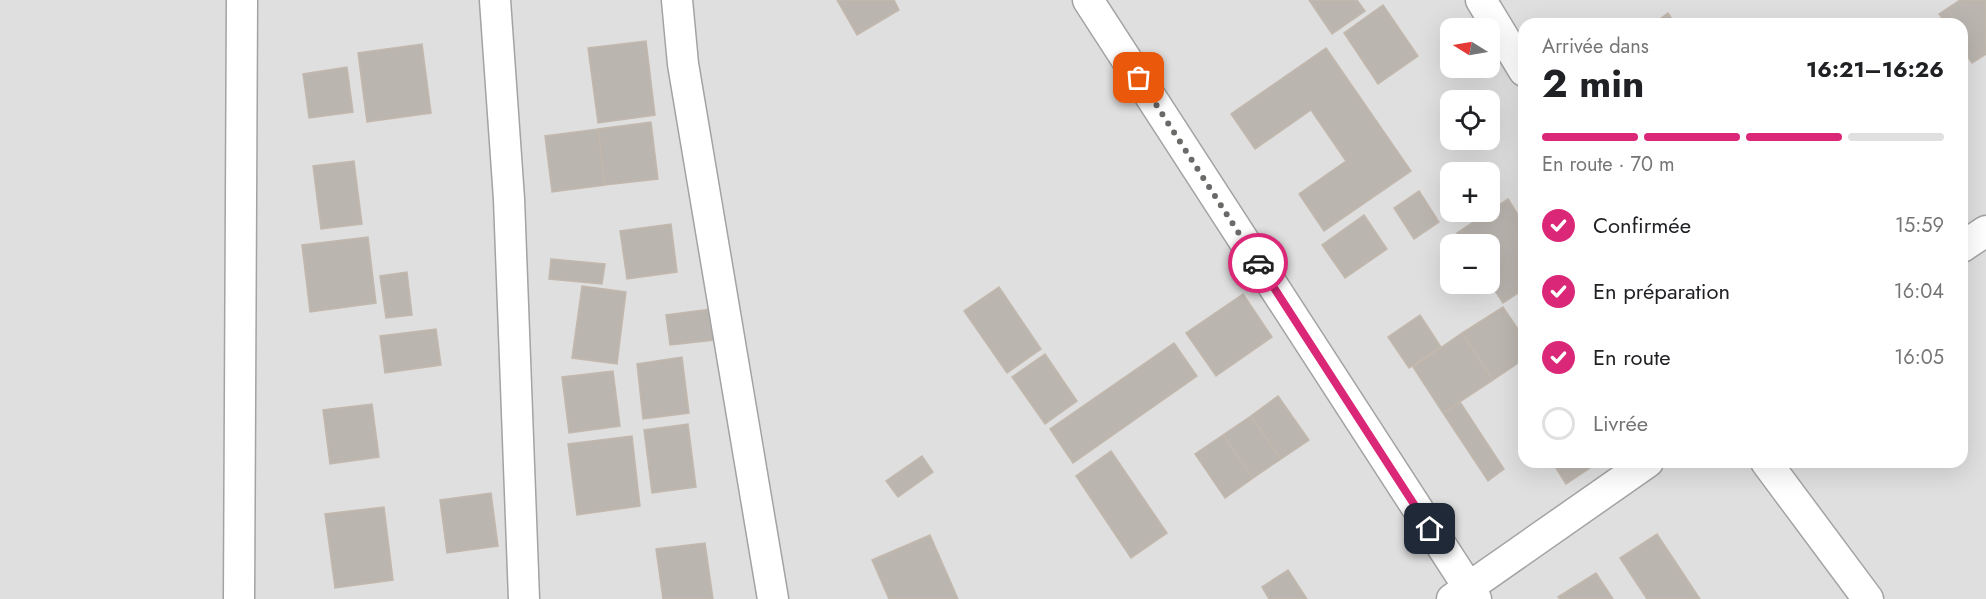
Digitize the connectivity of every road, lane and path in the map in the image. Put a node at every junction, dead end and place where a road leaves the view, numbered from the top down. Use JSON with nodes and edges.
{"nodes":[{"id":1,"x":242,"y":0,"type":"edge"},
{"id":2,"x":495,"y":0,"type":"edge"},
{"id":3,"x":677,"y":0,"type":"edge"},
{"id":4,"x":1088,"y":0,"type":"edge"},
{"id":5,"x":1481,"y":0,"type":"edge"},
{"id":6,"x":1518,"y":61,"type":"edge"},
{"id":7,"x":1986,"y":231,"type":"edge"},
{"id":8,"x":1968,"y":243,"type":"edge"},
{"id":9,"x":1640,"y":468,"type":"edge"},
{"id":10,"x":1770,"y":468,"type":"edge"},
{"id":11,"x":1466,"y":595,"type":"edge"},
{"id":12,"x":239,"y":599,"type":"edge"},
{"id":13,"x":525,"y":599,"type":"edge"},
{"id":14,"x":773,"y":599,"type":"edge"},
{"id":15,"x":1868,"y":599,"type":"edge"}],
"edges":[{"from":1,"to":12,"type":"street"},
{"from":2,"to":13,"type":"street"},
{"from":3,"to":14,"type":"street"},
{"from":4,"to":11,"type":"street"},
{"from":5,"to":6,"type":"street"},
{"from":7,"to":8,"type":"street"},
{"from":9,"to":11,"type":"street"},
{"from":10,"to":15,"type":"street"}]}
